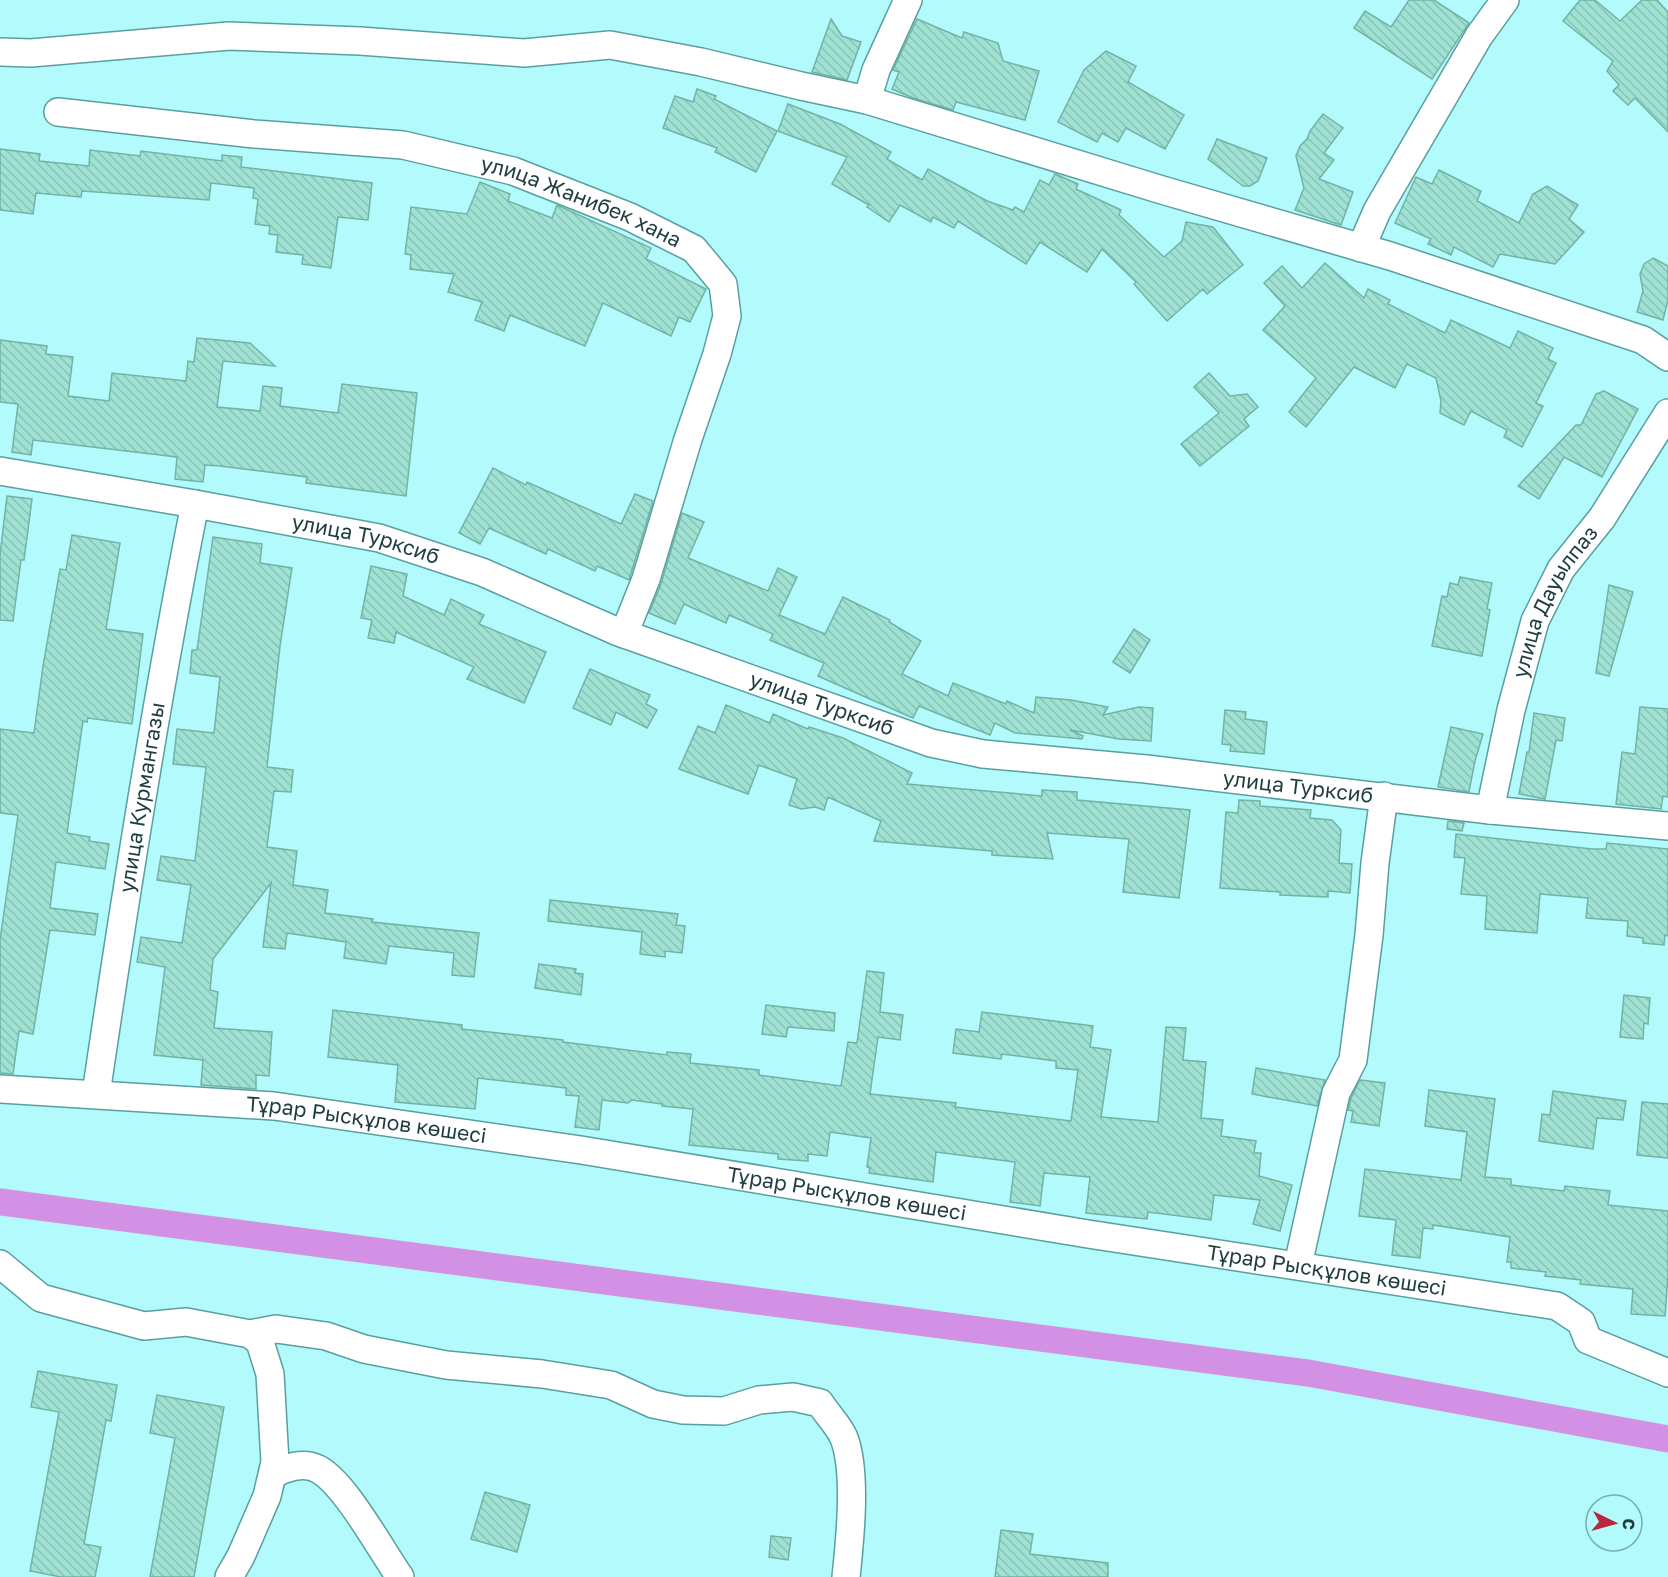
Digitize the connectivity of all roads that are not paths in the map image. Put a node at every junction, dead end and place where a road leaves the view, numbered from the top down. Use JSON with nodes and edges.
{"nodes":[{"id":1,"x":908,"y":0,"type":"edge"},
{"id":2,"x":1505,"y":0,"type":"edge"},
{"id":3,"x":0,"y":52,"type":"edge"},
{"id":4,"x":867,"y":100,"type":"junction"},
{"id":5,"x":58,"y":112,"type":"dead end"},
{"id":6,"x":1361,"y":248,"type":"junction"},
{"id":7,"x":1668,"y":357,"type":"edge"},
{"id":8,"x":1668,"y":413,"type":"edge"},
{"id":9,"x":0,"y":471,"type":"edge"},
{"id":10,"x":195,"y":504,"type":"junction"},
{"id":11,"x":624,"y":634,"type":"junction"},
{"id":12,"x":1384,"y":796,"type":"junction"},
{"id":13,"x":1490,"y":810,"type":"junction"},
{"id":14,"x":1668,"y":826,"type":"edge"},
{"id":15,"x":0,"y":1089,"type":"edge"},
{"id":16,"x":96,"y":1094,"type":"junction"},
{"id":17,"x":0,"y":1264,"type":"edge"},
{"id":18,"x":1298,"y":1266,"type":"junction"},
{"id":19,"x":250,"y":1334,"type":"junction"},
{"id":20,"x":1668,"y":1373,"type":"edge"},
{"id":21,"x":273,"y":1474,"type":"junction"},
{"id":22,"x":230,"y":1577,"type":"edge"},
{"id":23,"x":400,"y":1577,"type":"edge"},
{"id":24,"x":846,"y":1577,"type":"edge"}],
"edges":[{"from":1,"to":4,"type":"street"},
{"from":2,"to":6,"type":"street"},
{"from":3,"to":4,"type":"street"},
{"from":4,"to":6,"type":"street"},
{"from":5,"to":11,"type":"street","name":"улица Жанибек хана"},
{"from":6,"to":7,"type":"street"},
{"from":8,"to":13,"type":"street","name":"улица Дауылпаз"},
{"from":9,"to":10,"type":"street","name":"улица Турксиб"},
{"from":10,"to":11,"type":"street","name":"улица Турксиб"},
{"from":10,"to":16,"type":"street","name":"улица Курмангазы"},
{"from":11,"to":12,"type":"street","name":"улица Турксиб"},
{"from":12,"to":13,"type":"street","name":"улица Турксиб"},
{"from":12,"to":18,"type":"street"},
{"from":13,"to":14,"type":"street","name":"улица Турксиб"},
{"from":15,"to":16,"type":"street","name":"Тұрар Рысқұлов көшесі"},
{"from":16,"to":18,"type":"street","name":"Тұрар Рысқұлов көшесі"},
{"from":17,"to":19,"type":"street"},
{"from":18,"to":20,"type":"street","name":"Тұрар Рысқұлов көшесі"},
{"from":19,"to":21,"type":"street"},
{"from":19,"to":24,"type":"street"},
{"from":21,"to":22,"type":"street"},
{"from":21,"to":23,"type":"street"}]}
